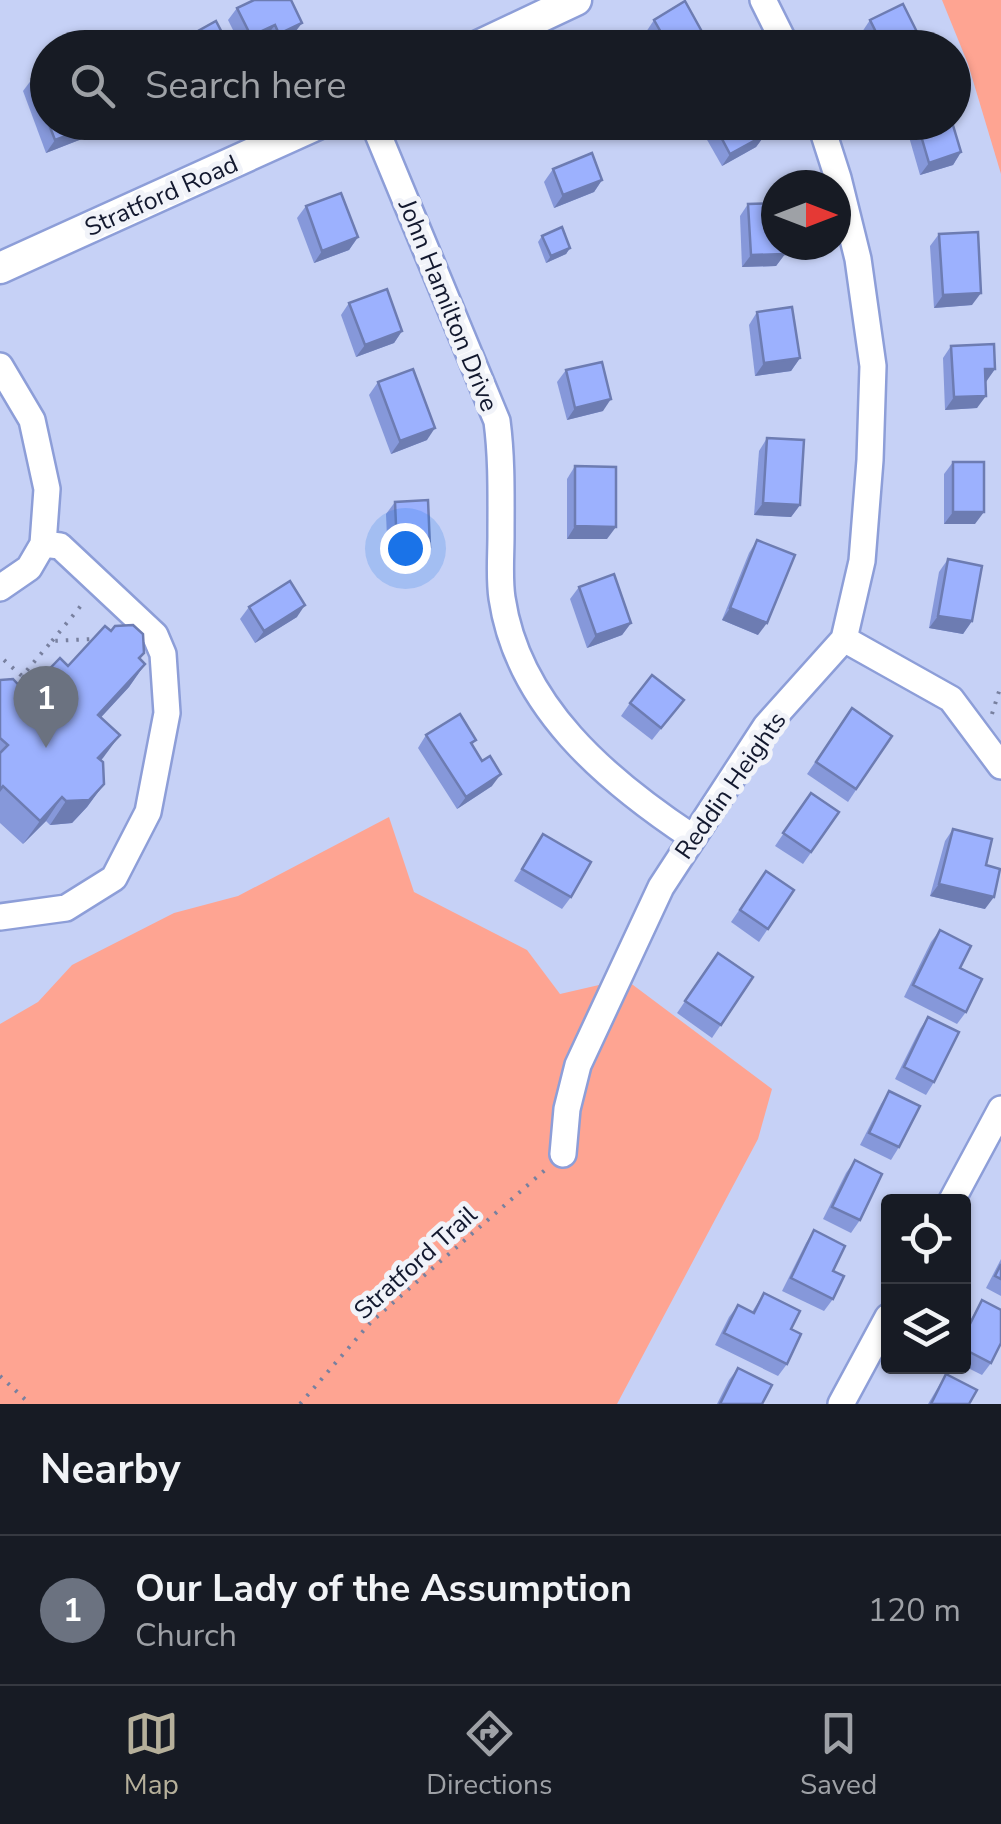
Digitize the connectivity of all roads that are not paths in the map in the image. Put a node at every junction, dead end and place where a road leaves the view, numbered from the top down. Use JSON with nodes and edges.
{"nodes":[{"id":1,"x":576,"y":0,"type":"edge"},
{"id":2,"x":763,"y":0,"type":"edge"},
{"id":3,"x":512,"y":30,"type":"edge"},
{"id":4,"x":777,"y":30,"type":"edge"},
{"id":5,"x":282,"y":140,"type":"edge"},
{"id":6,"x":381,"y":140,"type":"edge"},
{"id":7,"x":826,"y":140,"type":"edge"},
{"id":8,"x":0,"y":268,"type":"edge"},
{"id":9,"x":0,"y":366,"type":"edge"},
{"id":10,"x":42,"y":544,"type":"junction"},
{"id":11,"x":0,"y":588,"type":"edge"},
{"id":12,"x":844,"y":639,"type":"junction"},
{"id":13,"x":1001,"y":766,"type":"edge"},
{"id":14,"x":692,"y":838,"type":"junction"},
{"id":15,"x":0,"y":917,"type":"edge"},
{"id":16,"x":1001,"y":1109,"type":"edge"},
{"id":17,"x":563,"y":1154,"type":"road end"},
{"id":18,"x":955,"y":1194,"type":"edge"},
{"id":19,"x":881,"y":1330,"type":"edge"},
{"id":20,"x":841,"y":1404,"type":"edge"}],
"edges":[{"from":1,"to":3,"type":"main road"},
{"from":2,"to":4,"type":"street"},
{"from":5,"to":8,"type":"main road","name":"Stratford Road"},
{"from":6,"to":14,"type":"street","name":"John Hamilton Drive"},
{"from":7,"to":12,"type":"street","name":"Reddin Heights"},
{"from":9,"to":10,"type":"street"},
{"from":10,"to":11,"type":"street"},
{"from":10,"to":15,"type":"street"},
{"from":12,"to":13,"type":"street"},
{"from":12,"to":14,"type":"street","name":"Reddin Heights"},
{"from":14,"to":17,"type":"street","name":"Reddin Heights"},
{"from":16,"to":18,"type":"street"},
{"from":19,"to":20,"type":"street"}]}
